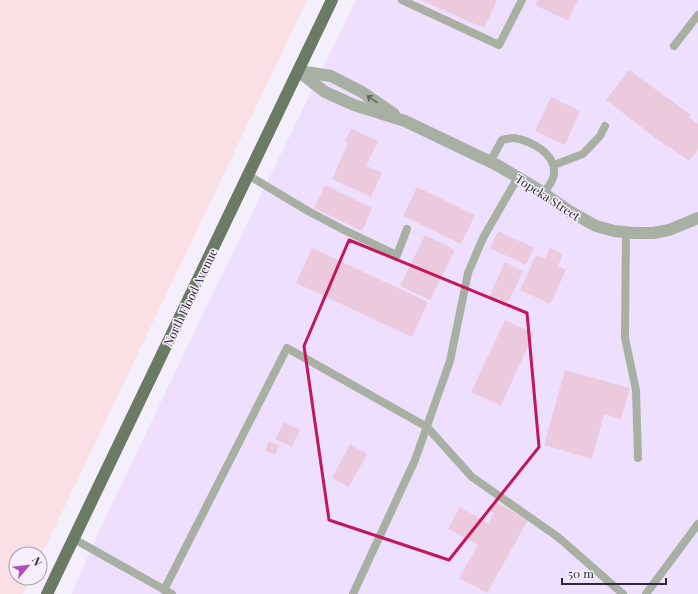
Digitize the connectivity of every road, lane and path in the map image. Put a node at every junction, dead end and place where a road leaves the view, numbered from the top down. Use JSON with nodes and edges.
{"nodes":[{"id":1,"x":332,"y":0,"type":"edge"},
{"id":2,"x":402,"y":0,"type":"edge"},
{"id":3,"x":522,"y":0,"type":"edge"},
{"id":4,"x":698,"y":15,"type":"edge"},
{"id":5,"x":674,"y":46,"type":"dead end"},
{"id":6,"x":298,"y":71,"type":"junction"},
{"id":7,"x":404,"y":121,"type":"junction"},
{"id":8,"x":605,"y":126,"type":"dead end"},
{"id":9,"x":490,"y":162,"type":"junction"},
{"id":10,"x":554,"y":165,"type":"junction"},
{"id":11,"x":248,"y":175,"type":"junction"},
{"id":12,"x":518,"y":177,"type":"junction"},
{"id":13,"x":544,"y":193,"type":"junction"},
{"id":14,"x":698,"y":218,"type":"edge"},
{"id":15,"x":407,"y":229,"type":"dead end"},
{"id":16,"x":626,"y":232,"type":"junction"},
{"id":17,"x":427,"y":427,"type":"junction"},
{"id":18,"x":638,"y":458,"type":"dead end"},
{"id":19,"x":698,"y":524,"type":"edge"},
{"id":20,"x":74,"y":539,"type":"junction"},
{"id":21,"x":168,"y":592,"type":"edge"},
{"id":22,"x":47,"y":594,"type":"edge"},
{"id":23,"x":353,"y":594,"type":"edge"},
{"id":24,"x":623,"y":594,"type":"edge"},
{"id":25,"x":646,"y":594,"type":"edge"}],
"edges":[{"from":1,"to":6,"type":"main road","name":"North Flood Avenue"},
{"from":2,"to":3,"type":"lane"},
{"from":4,"to":5,"type":"lane"},
{"from":6,"to":7,"type":"street","name":"Topeka Street"},
{"from":7,"to":6,"type":"street","name":"Topeka Street","one_way":true},
{"from":6,"to":11,"type":"main road","name":"North Flood Avenue"},
{"from":7,"to":9,"type":"street","name":"Topeka Street"},
{"from":8,"to":10,"type":"lane"},
{"from":9,"to":10,"type":"lane"},
{"from":9,"to":12,"type":"street","name":"Topeka Street"},
{"from":10,"to":13,"type":"lane"},
{"from":11,"to":15,"type":"lane"},
{"from":11,"to":20,"type":"main road","name":"North Flood Avenue"},
{"from":12,"to":13,"type":"street","name":"Topeka Street"},
{"from":12,"to":17,"type":"lane"},
{"from":13,"to":16,"type":"street","name":"Topeka Street"},
{"from":14,"to":16,"type":"street","name":"Topeka Street"},
{"from":16,"to":18,"type":"lane"},
{"from":17,"to":21,"type":"lane"},
{"from":17,"to":23,"type":"lane"},
{"from":17,"to":24,"type":"lane"},
{"from":19,"to":25,"type":"lane"},
{"from":20,"to":21,"type":"lane"},
{"from":20,"to":22,"type":"main road","name":"North Flood Avenue"}]}
